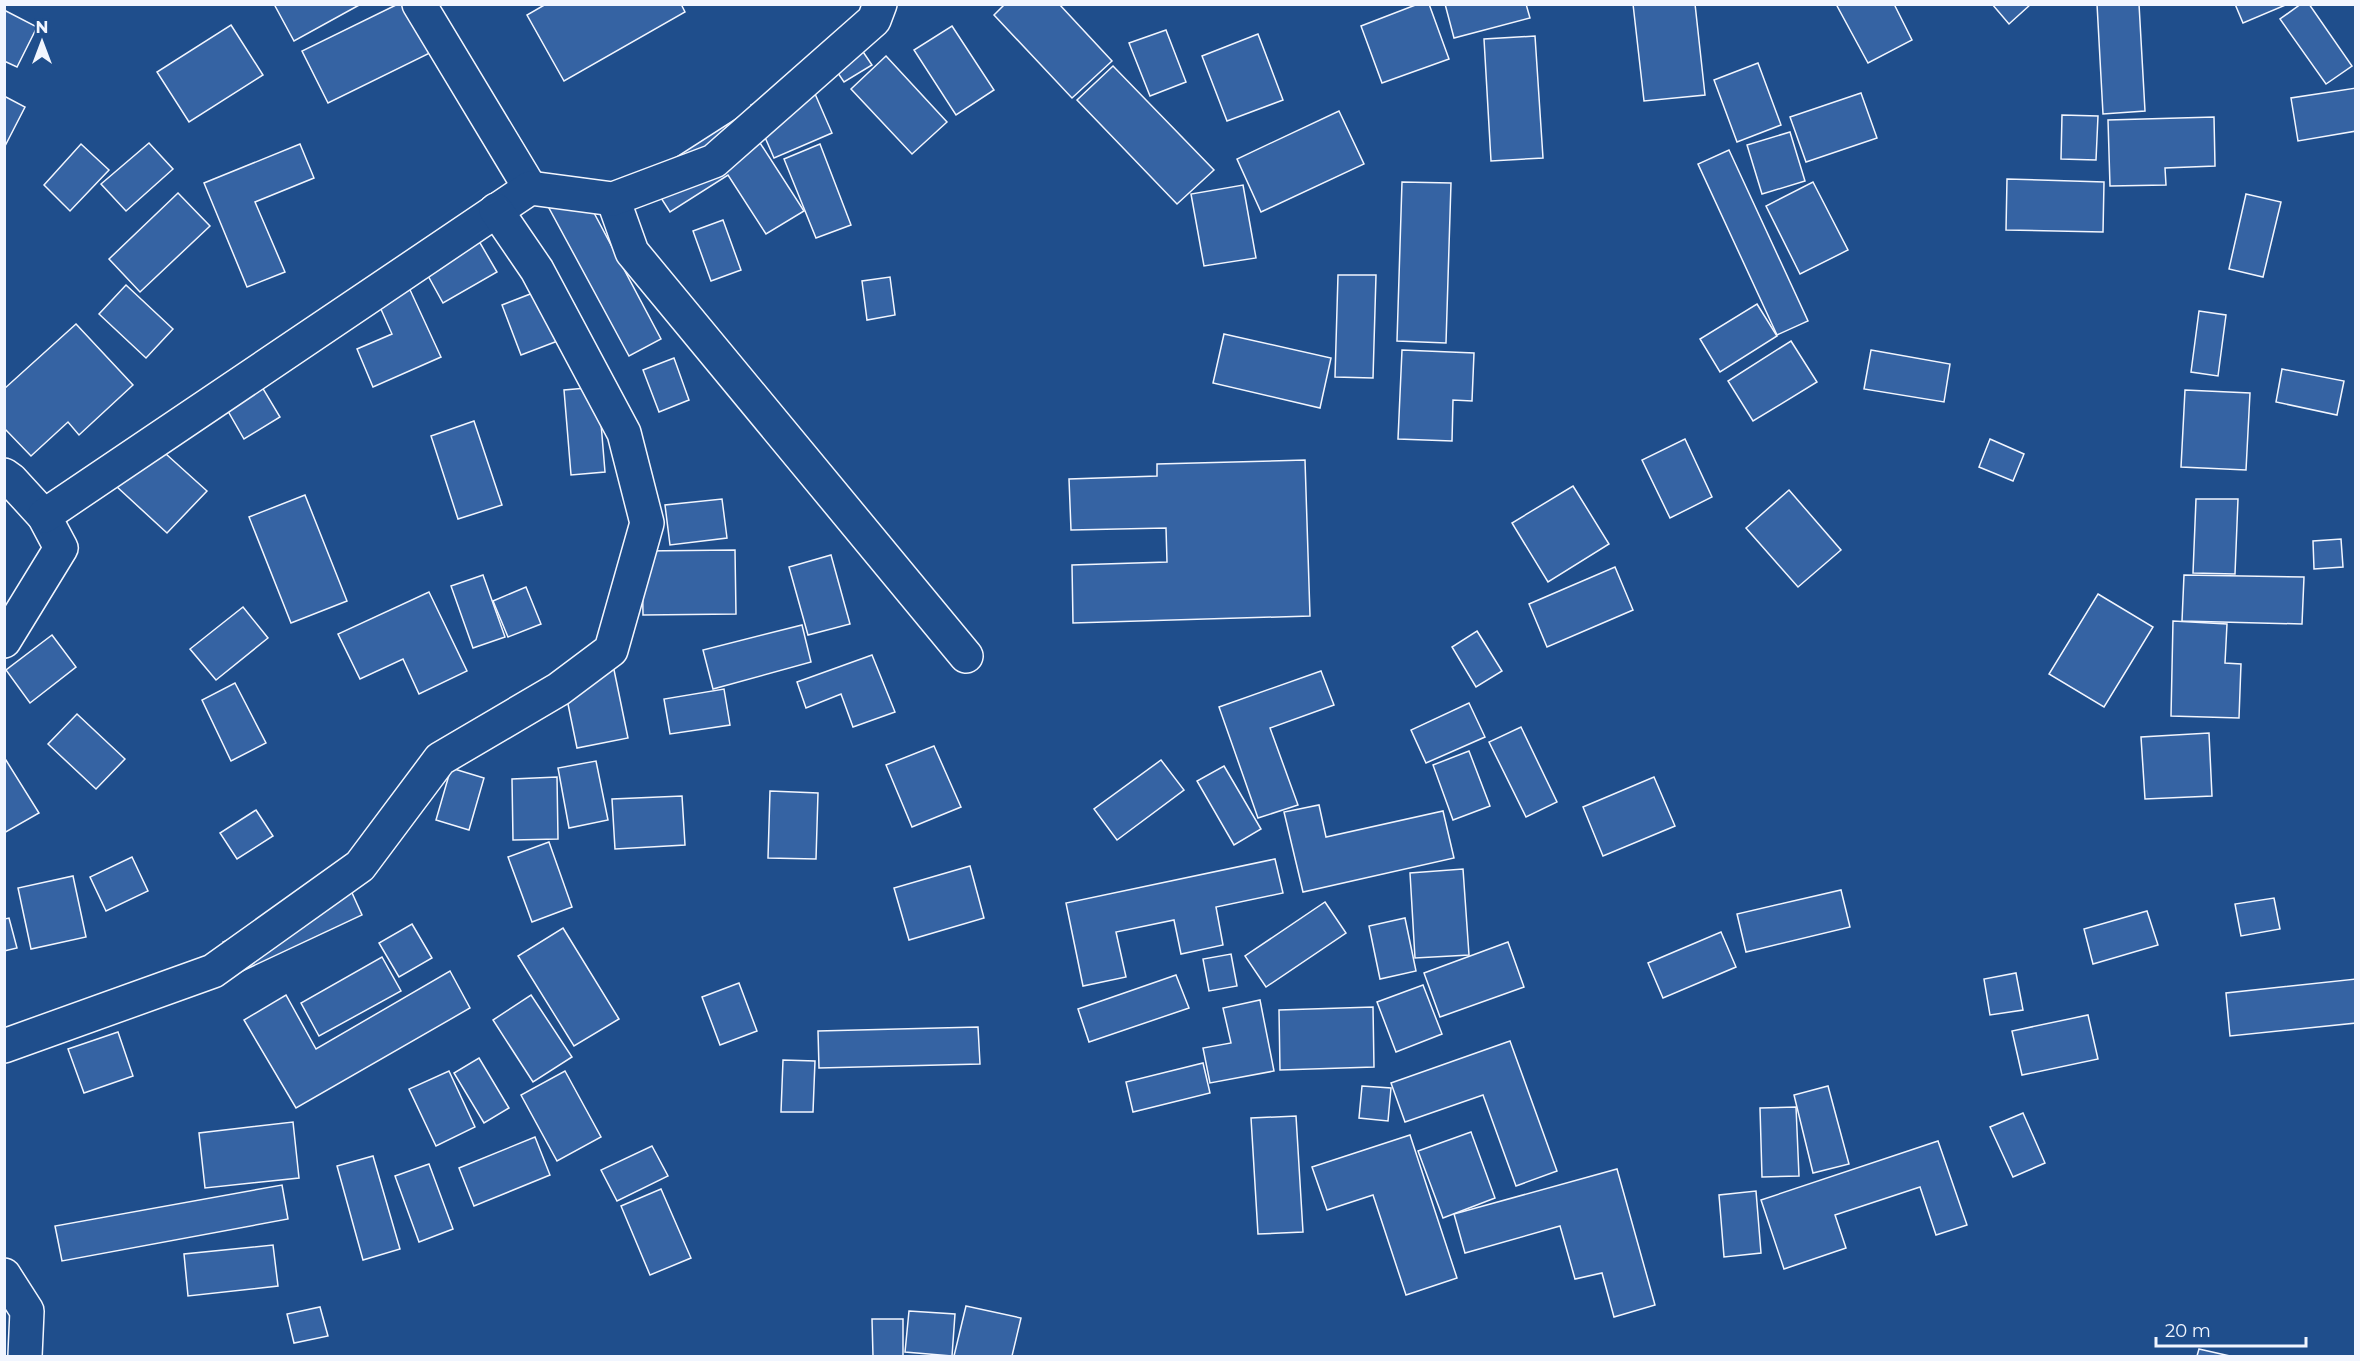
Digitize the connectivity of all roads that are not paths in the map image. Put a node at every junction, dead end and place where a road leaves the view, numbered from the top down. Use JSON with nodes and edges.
{"nodes":[{"id":1,"x":419,"y":4,"type":"edge"},
{"id":2,"x":880,"y":4,"type":"edge"},
{"id":3,"x":530,"y":188,"type":"junction"},
{"id":4,"x":613,"y":199,"type":"junction"},
{"id":5,"x":496,"y":210,"type":"junction"},
{"id":6,"x":4,"y":475,"type":"edge"},
{"id":7,"x":44,"y":516,"type":"junction"},
{"id":8,"x":4,"y":641,"type":"edge"},
{"id":9,"x":966,"y":656,"type":"dead end"},
{"id":10,"x":4,"y":1046,"type":"edge"},
{"id":11,"x":4,"y":1275,"type":"edge"},
{"id":12,"x":16,"y":1317,"type":"edge"},
{"id":13,"x":25,"y":1356,"type":"edge"}],
"edges":[{"from":1,"to":3,"type":"street"},
{"from":2,"to":4,"type":"street"},
{"from":3,"to":4,"type":"street"},
{"from":3,"to":5,"type":"street"},
{"from":4,"to":9,"type":"street"},
{"from":5,"to":7,"type":"street"},
{"from":5,"to":10,"type":"street"},
{"from":6,"to":7,"type":"street"},
{"from":7,"to":8,"type":"street"},
{"from":11,"to":12,"type":"street"},
{"from":12,"to":13,"type":"street"}]}
